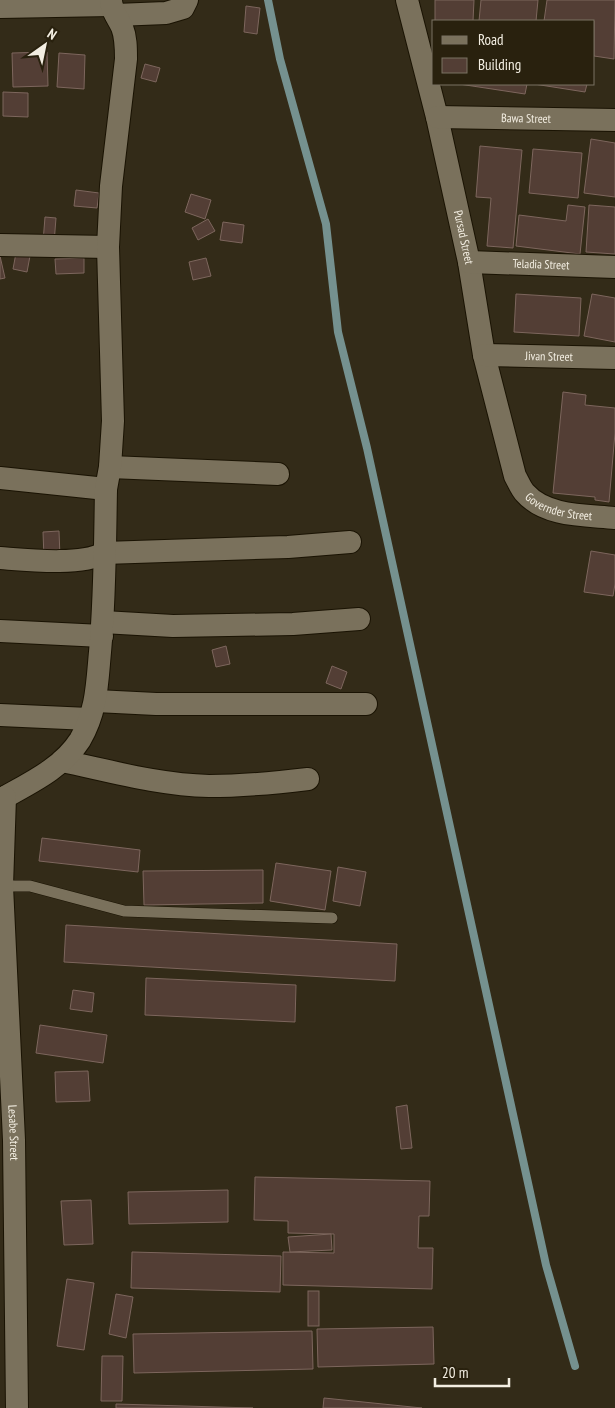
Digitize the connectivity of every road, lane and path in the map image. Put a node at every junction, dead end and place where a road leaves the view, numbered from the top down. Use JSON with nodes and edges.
{"nodes":[{"id":1,"x":187,"y":0,"type":"edge"},
{"id":2,"x":407,"y":0,"type":"edge"},
{"id":3,"x":0,"y":7,"type":"edge"},
{"id":4,"x":112,"y":7,"type":"edge"},
{"id":5,"x":437,"y":117,"type":"junction"},
{"id":6,"x":615,"y":120,"type":"edge"},
{"id":7,"x":0,"y":244,"type":"edge"},
{"id":8,"x":108,"y":246,"type":"junction"},
{"id":9,"x":469,"y":262,"type":"junction"},
{"id":10,"x":615,"y":267,"type":"edge"},
{"id":11,"x":484,"y":354,"type":"junction"},
{"id":12,"x":615,"y":358,"type":"edge"},
{"id":13,"x":278,"y":474,"type":"dead end"},
{"id":14,"x":515,"y":476,"type":"joint"},
{"id":15,"x":0,"y":478,"type":"edge"},
{"id":16,"x":108,"y":478,"type":"junction"},
{"id":17,"x":615,"y":518,"type":"edge"},
{"id":18,"x":350,"y":542,"type":"dead end"},
{"id":19,"x":104,"y":553,"type":"junction"},
{"id":20,"x":0,"y":558,"type":"edge"},
{"id":21,"x":359,"y":619,"type":"dead end"},
{"id":22,"x":102,"y":629,"type":"junction"},
{"id":23,"x":0,"y":631,"type":"edge"},
{"id":24,"x":366,"y":704,"type":"dead end"},
{"id":25,"x":93,"y":710,"type":"junction"},
{"id":26,"x":0,"y":715,"type":"edge"},
{"id":27,"x":62,"y":761,"type":"junction"},
{"id":28,"x":308,"y":779,"type":"dead end"},
{"id":29,"x":3,"y":796,"type":"edge"},
{"id":30,"x":2,"y":886,"type":"junction"},
{"id":31,"x":332,"y":918,"type":"dead end"},
{"id":32,"x":7,"y":1140,"type":"edge"},
{"id":33,"x":9,"y":1371,"type":"edge"},
{"id":34,"x":18,"y":1408,"type":"edge"}],
"edges":[{"from":1,"to":4,"type":"street"},
{"from":2,"to":5,"type":"street","name":"Pursad Street"},
{"from":3,"to":4,"type":"street"},
{"from":4,"to":8,"type":"street"},
{"from":5,"to":6,"type":"street","name":"Bawa Street"},
{"from":5,"to":9,"type":"street","name":"Pursad Street"},
{"from":7,"to":8,"type":"street"},
{"from":8,"to":16,"type":"street"},
{"from":9,"to":10,"type":"street","name":"Teladia Street"},
{"from":9,"to":11,"type":"street","name":"Pursad Street"},
{"from":11,"to":12,"type":"street","name":"Jivan Street"},
{"from":11,"to":14,"type":"street","name":"Pursad Street"},
{"from":13,"to":16,"type":"street"},
{"from":14,"to":17,"type":"street","name":"Governder Street"},
{"from":15,"to":16,"type":"street"},
{"from":16,"to":19,"type":"street"},
{"from":18,"to":19,"type":"street"},
{"from":19,"to":20,"type":"street"},
{"from":19,"to":22,"type":"street"},
{"from":21,"to":22,"type":"street"},
{"from":22,"to":23,"type":"street"},
{"from":22,"to":25,"type":"street"},
{"from":24,"to":25,"type":"street"},
{"from":25,"to":26,"type":"street"},
{"from":25,"to":27,"type":"street"},
{"from":27,"to":28,"type":"street"},
{"from":27,"to":29,"type":"street"},
{"from":29,"to":30,"type":"street","name":"Lesabe Street"},
{"from":30,"to":31,"type":"lane"},
{"from":30,"to":32,"type":"street","name":"Lesabe Street"},
{"from":32,"to":33,"type":"street","name":"Lesabe Street"},
{"from":33,"to":34,"type":"street","name":"Lesabe Street"}]}
